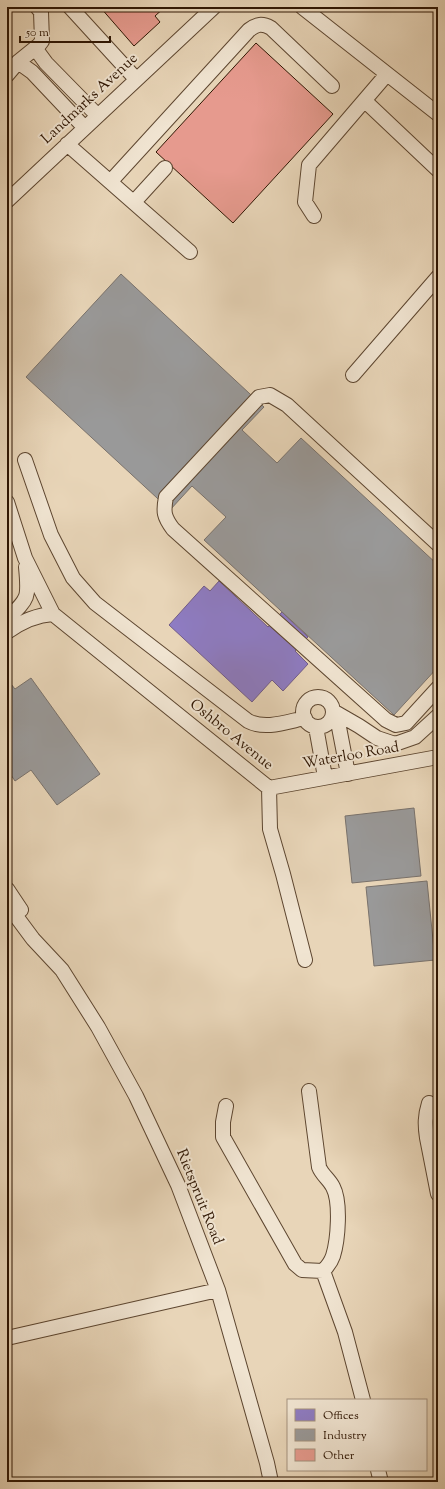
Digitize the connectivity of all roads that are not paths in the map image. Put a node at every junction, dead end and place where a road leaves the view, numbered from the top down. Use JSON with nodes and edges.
{"nodes":[{"id":1,"x":38,"y":7,"type":"edge"},
{"id":2,"x":70,"y":7,"type":"edge"},
{"id":3,"x":214,"y":7,"type":"edge"},
{"id":4,"x":302,"y":7,"type":"edge"},
{"id":5,"x":35,"y":48,"type":"junction"},
{"id":6,"x":18,"y":62,"type":"junction"},
{"id":7,"x":387,"y":74,"type":"junction"},
{"id":8,"x":7,"y":75,"type":"edge"},
{"id":9,"x":136,"y":79,"type":"junction"},
{"id":10,"x":332,"y":86,"type":"dead end"},
{"id":11,"x":365,"y":102,"type":"junction"},
{"id":12,"x":438,"y":114,"type":"edge"},
{"id":13,"x":97,"y":115,"type":"junction"},
{"id":14,"x":84,"y":127,"type":"junction"},
{"id":15,"x":67,"y":144,"type":"junction"},
{"id":16,"x":165,"y":168,"type":"dead end"},
{"id":17,"x":438,"y":170,"type":"edge"},
{"id":18,"x":111,"y":181,"type":"junction"},
{"id":19,"x":7,"y":201,"type":"edge"},
{"id":20,"x":134,"y":202,"type":"junction"},
{"id":21,"x":314,"y":216,"type":"dead end"},
{"id":22,"x":190,"y":252,"type":"dead end"},
{"id":23,"x":438,"y":277,"type":"edge"},
{"id":24,"x":352,"y":375,"type":"dead end"},
{"id":25,"x":25,"y":460,"type":"dead end"},
{"id":26,"x":7,"y":502,"type":"edge"},
{"id":27,"x":438,"y":544,"type":"edge"},
{"id":28,"x":25,"y":558,"type":"junction"},
{"id":29,"x":53,"y":614,"type":"junction"},
{"id":30,"x":7,"y":619,"type":"edge"},
{"id":31,"x":7,"y":632,"type":"edge"},
{"id":32,"x":438,"y":688,"type":"edge"},
{"id":33,"x":333,"y":713,"type":"junction"},
{"id":34,"x":438,"y":716,"type":"edge"},
{"id":35,"x":305,"y":718,"type":"junction"},
{"id":36,"x":316,"y":727,"type":"junction"},
{"id":37,"x":438,"y":758,"type":"edge"},
{"id":38,"x":348,"y":774,"type":"junction"},
{"id":39,"x":325,"y":778,"type":"junction"},
{"id":40,"x":269,"y":788,"type":"junction"},
{"id":41,"x":7,"y":889,"type":"edge"},
{"id":42,"x":7,"y":904,"type":"edge"},
{"id":43,"x":42,"y":949,"type":"junction"},
{"id":44,"x":305,"y":960,"type":"dead end"},
{"id":45,"x":309,"y":1091,"type":"dead end"},
{"id":46,"x":429,"y":1103,"type":"dead end"},
{"id":47,"x":226,"y":1106,"type":"dead end"},
{"id":48,"x":433,"y":1139,"type":"edge"},
{"id":49,"x":438,"y":1194,"type":"edge"},
{"id":50,"x":323,"y":1271,"type":"junction"},
{"id":51,"x":218,"y":1290,"type":"junction"},
{"id":52,"x":7,"y":1338,"type":"edge"},
{"id":53,"x":363,"y":1399,"type":"edge"},
{"id":54,"x":378,"y":1471,"type":"edge"},
{"id":55,"x":271,"y":1482,"type":"edge"},
{"id":56,"x":381,"y":1482,"type":"edge"}],
"edges":[{"from":1,"to":5,"type":"street"},
{"from":2,"to":9,"type":"street"},
{"from":3,"to":9,"type":"street","name":"Landmarks Avenue"},
{"from":4,"to":7,"type":"street"},
{"from":5,"to":6,"type":"street"},
{"from":5,"to":13,"type":"street"},
{"from":6,"to":8,"type":"street"},
{"from":6,"to":14,"type":"street"},
{"from":7,"to":11,"type":"street"},
{"from":7,"to":12,"type":"street"},
{"from":9,"to":13,"type":"street","name":"Landmarks Avenue"},
{"from":10,"to":18,"type":"street"},
{"from":11,"to":17,"type":"street"},
{"from":11,"to":21,"type":"street"},
{"from":13,"to":14,"type":"street","name":"Landmarks Avenue"},
{"from":14,"to":15,"type":"street","name":"Landmarks Avenue"},
{"from":15,"to":18,"type":"street"},
{"from":15,"to":19,"type":"street","name":"Landmarks Avenue"},
{"from":16,"to":20,"type":"street"},
{"from":18,"to":20,"type":"street"},
{"from":20,"to":22,"type":"street"},
{"from":23,"to":24,"type":"street"},
{"from":25,"to":35,"type":"street"},
{"from":26,"to":28,"type":"street"},
{"from":27,"to":32,"type":"street"},
{"from":28,"to":29,"type":"street"},
{"from":28,"to":30,"type":"street"},
{"from":29,"to":31,"type":"street"},
{"from":29,"to":40,"type":"street","name":"Oshbro Avenue"},
{"from":33,"to":34,"type":"street"},
{"from":33,"to":35,"type":"street"},
{"from":33,"to":36,"type":"street"},
{"from":33,"to":38,"type":"street"},
{"from":35,"to":36,"type":"street"},
{"from":36,"to":39,"type":"street"},
{"from":37,"to":38,"type":"street","name":"Waterloo Road"},
{"from":38,"to":39,"type":"street","name":"Waterloo Road"},
{"from":39,"to":40,"type":"street","name":"Waterloo Road"},
{"from":40,"to":44,"type":"street","name":"Oshbro Avenue"},
{"from":41,"to":43,"type":"street","name":"Rietspruit Road"},
{"from":42,"to":43,"type":"street","name":"Rietspruit Road"},
{"from":43,"to":51,"type":"street","name":"Rietspruit Road"},
{"from":45,"to":50,"type":"street"},
{"from":46,"to":48,"type":"street"},
{"from":47,"to":50,"type":"street"},
{"from":48,"to":49,"type":"street"},
{"from":50,"to":53,"type":"street"},
{"from":51,"to":52,"type":"street"},
{"from":51,"to":55,"type":"street","name":"Rietspruit Road"},
{"from":54,"to":56,"type":"street"}]}
